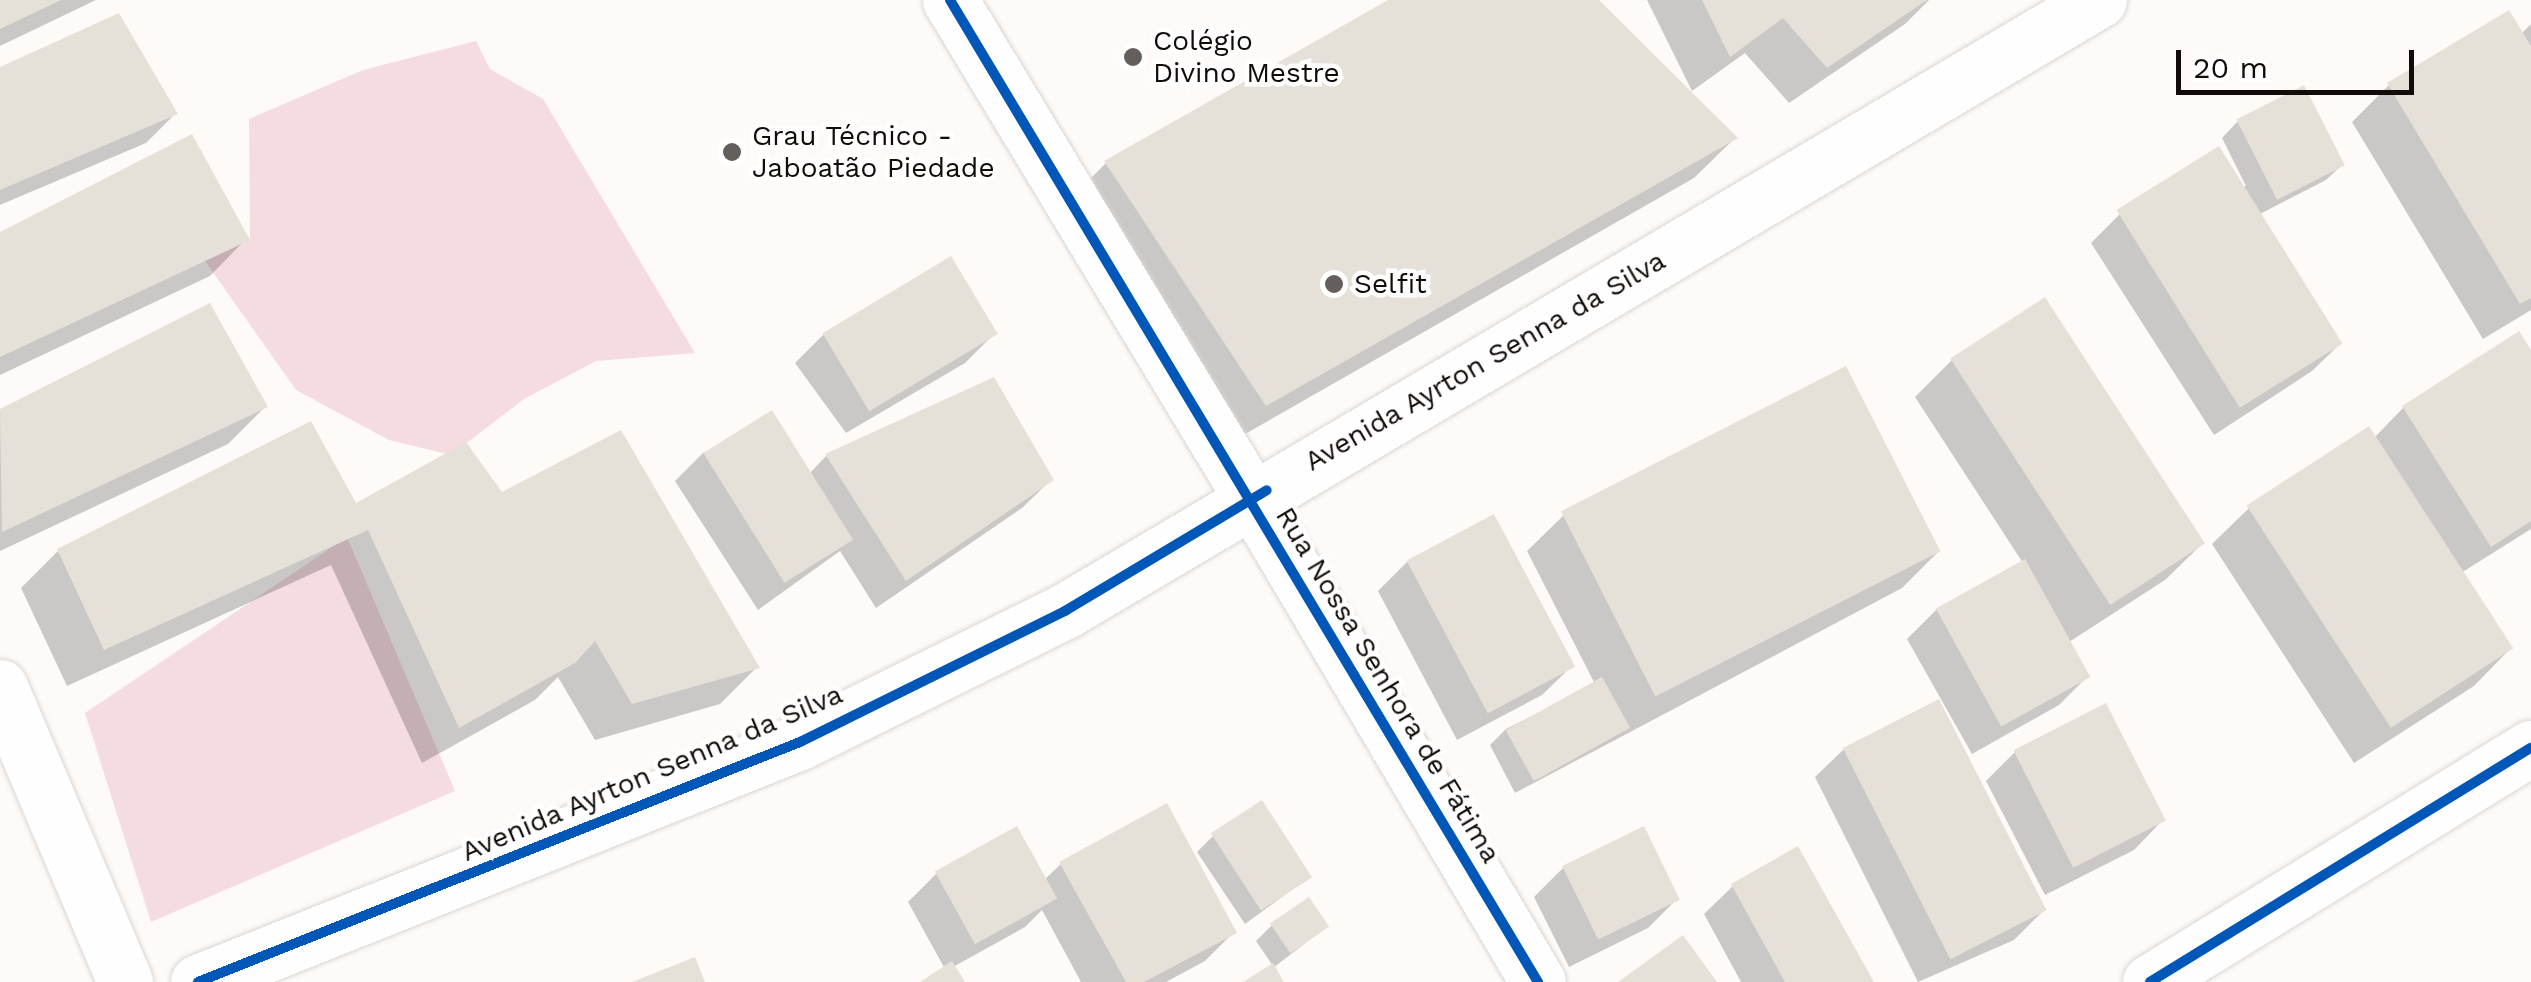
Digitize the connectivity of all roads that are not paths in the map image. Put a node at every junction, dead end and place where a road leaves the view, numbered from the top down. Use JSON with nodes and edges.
{"nodes":[{"id":1,"x":950,"y":0,"type":"edge"},
{"id":2,"x":2099,"y":0,"type":"edge"},
{"id":3,"x":1252,"y":499,"type":"junction"},
{"id":4,"x":0,"y":687,"type":"edge"},
{"id":5,"x":2531,"y":748,"type":"edge"},
{"id":6,"x":125,"y":982,"type":"edge"},
{"id":7,"x":198,"y":982,"type":"edge"},
{"id":8,"x":1538,"y":982,"type":"edge"},
{"id":9,"x":2150,"y":982,"type":"edge"}],
"edges":[{"from":1,"to":3,"type":"main road","name":"Rua Nossa Senhora de Fátima"},
{"from":2,"to":3,"type":"main road","name":"Avenida Ayrton Senna da Silva"},
{"from":3,"to":7,"type":"main road","name":"Avenida Ayrton Senna da Silva"},
{"from":3,"to":8,"type":"main road","name":"Rua Nossa Senhora de Fátima"},
{"from":4,"to":6,"type":"main road"},
{"from":5,"to":9,"type":"main road"}]}
